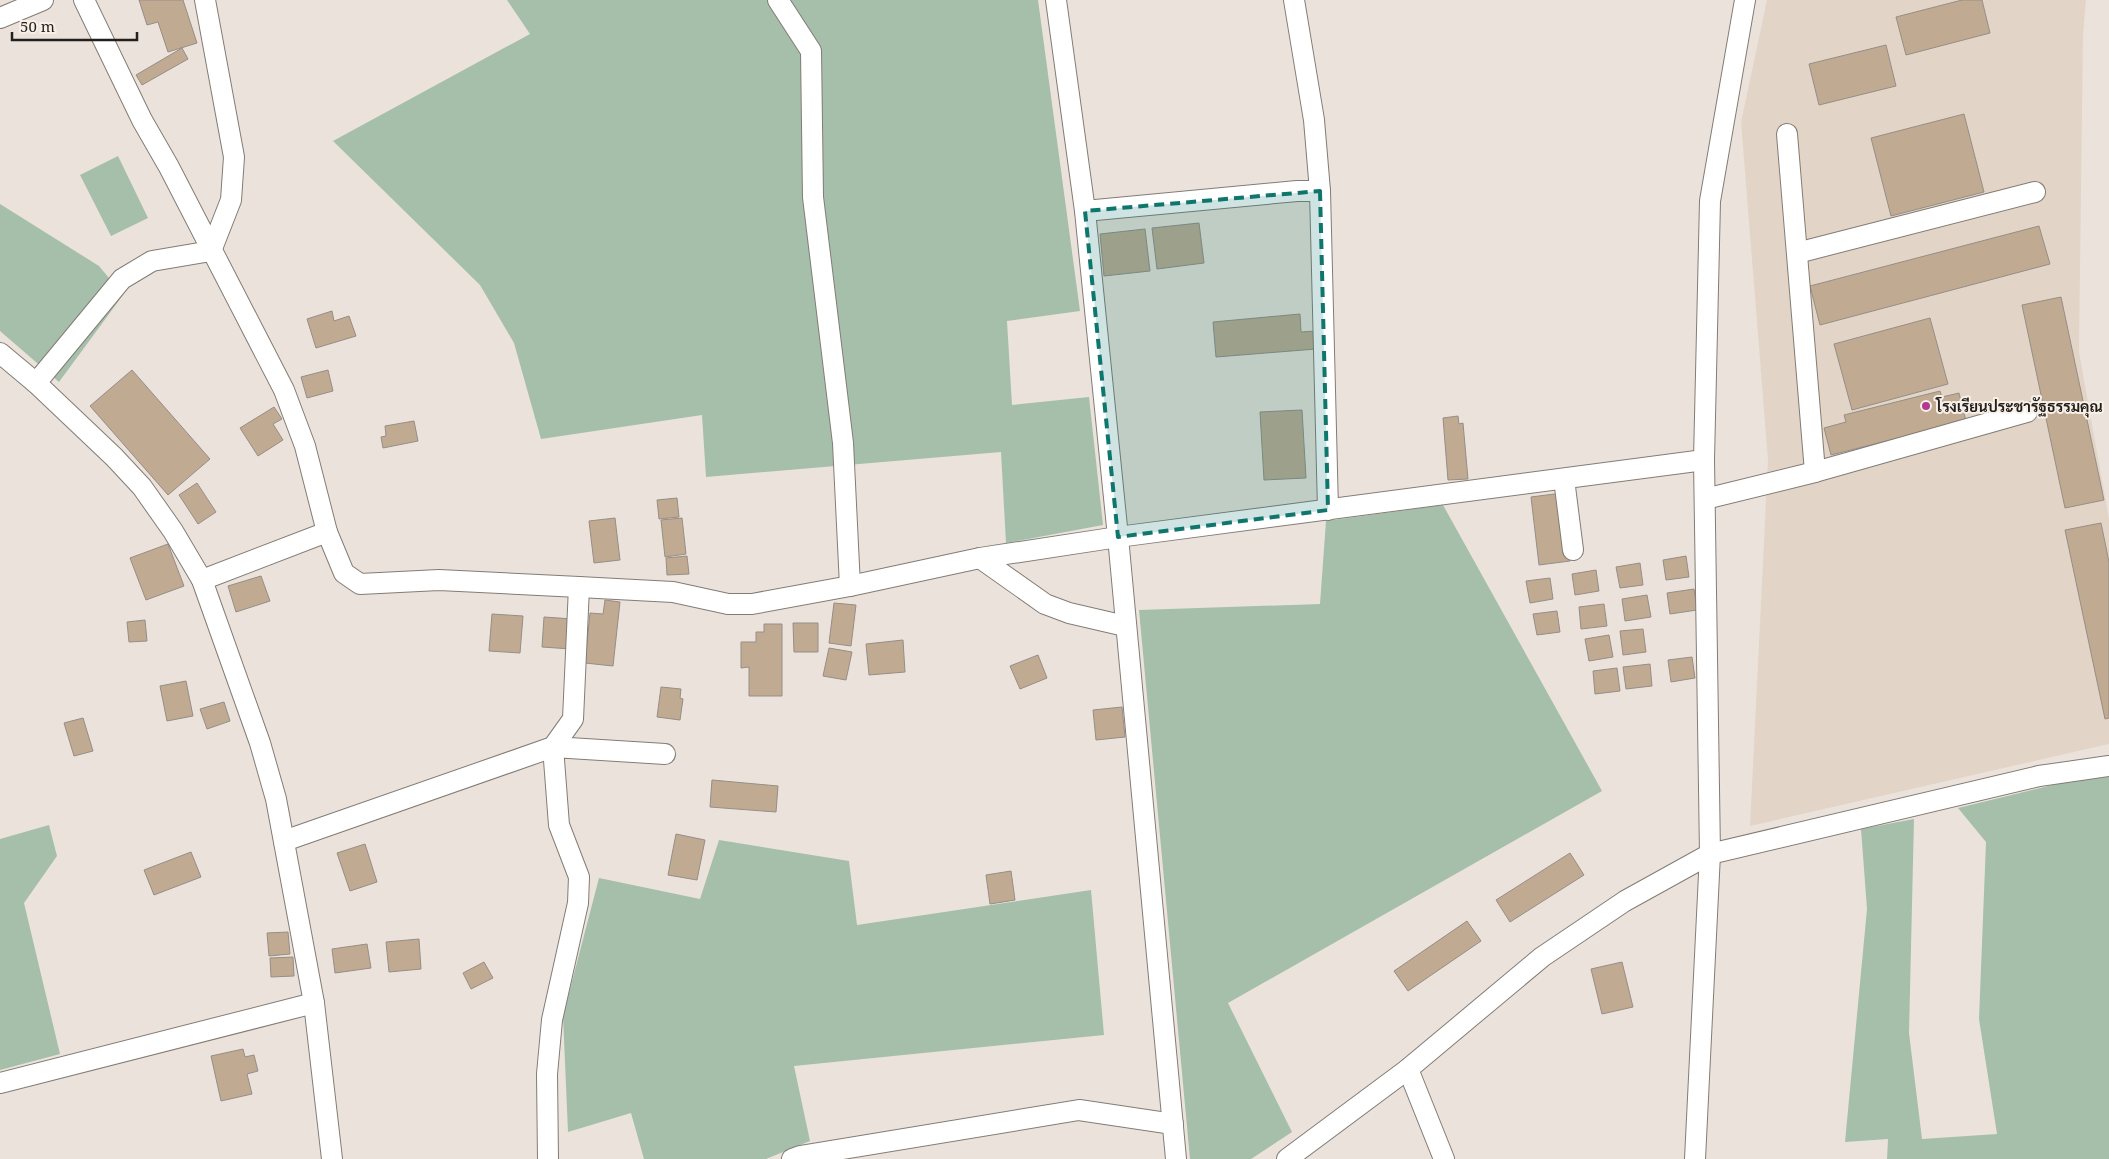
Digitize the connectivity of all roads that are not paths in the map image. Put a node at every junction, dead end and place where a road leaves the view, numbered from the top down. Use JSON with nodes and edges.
{"nodes":[{"id":1,"x":43,"y":0,"type":"edge"},
{"id":2,"x":84,"y":0,"type":"edge"},
{"id":3,"x":205,"y":0,"type":"edge"},
{"id":4,"x":778,"y":0,"type":"edge"},
{"id":5,"x":1056,"y":0,"type":"edge"},
{"id":6,"x":1294,"y":0,"type":"edge"},
{"id":7,"x":1745,"y":0,"type":"edge"},
{"id":8,"x":0,"y":18,"type":"edge"},
{"id":9,"x":1788,"y":134,"type":"dead end"},
{"id":10,"x":1320,"y":191,"type":"junction"},
{"id":11,"x":2035,"y":192,"type":"dead end"},
{"id":12,"x":1085,"y":211,"type":"junction"},
{"id":13,"x":211,"y":251,"type":"junction"},
{"id":14,"x":1797,"y":253,"type":"junction"},
{"id":15,"x":0,"y":353,"type":"edge"},
{"id":16,"x":36,"y":383,"type":"junction"},
{"id":17,"x":2027,"y":412,"type":"dead end"},
{"id":18,"x":1704,"y":460,"type":"junction"},
{"id":19,"x":1815,"y":472,"type":"junction"},
{"id":20,"x":1564,"y":479,"type":"junction"},
{"id":21,"x":1705,"y":499,"type":"junction"},
{"id":22,"x":1328,"y":510,"type":"junction"},
{"id":23,"x":326,"y":532,"type":"junction"},
{"id":24,"x":1118,"y":537,"type":"junction"},
{"id":25,"x":1573,"y":550,"type":"dead end"},
{"id":26,"x":980,"y":558,"type":"junction"},
{"id":27,"x":202,"y":580,"type":"junction"},
{"id":28,"x":850,"y":586,"type":"junction"},
{"id":29,"x":579,"y":587,"type":"junction"},
{"id":30,"x":1126,"y":626,"type":"junction"},
{"id":31,"x":553,"y":746,"type":"junction"},
{"id":32,"x":665,"y":754,"type":"dead end"},
{"id":33,"x":2109,"y":766,"type":"edge"},
{"id":34,"x":284,"y":841,"type":"junction"},
{"id":35,"x":1710,"y":854,"type":"junction"},
{"id":36,"x":314,"y":1003,"type":"junction"},
{"id":37,"x":1408,"y":1069,"type":"junction"},
{"id":38,"x":0,"y":1083,"type":"edge"},
{"id":39,"x":1173,"y":1124,"type":"junction"},
{"id":40,"x":332,"y":1159,"type":"edge"},
{"id":41,"x":548,"y":1159,"type":"edge"},
{"id":42,"x":792,"y":1159,"type":"edge"},
{"id":43,"x":1176,"y":1159,"type":"edge"},
{"id":44,"x":1287,"y":1159,"type":"edge"},
{"id":45,"x":1444,"y":1159,"type":"edge"},
{"id":46,"x":1695,"y":1159,"type":"edge"}],
"edges":[{"from":1,"to":8,"type":"street"},
{"from":2,"to":13,"type":"street"},
{"from":3,"to":13,"type":"street"},
{"from":4,"to":28,"type":"street"},
{"from":5,"to":12,"type":"street"},
{"from":6,"to":10,"type":"street"},
{"from":7,"to":18,"type":"street"},
{"from":9,"to":14,"type":"street"},
{"from":10,"to":12,"type":"street"},
{"from":10,"to":22,"type":"street"},
{"from":11,"to":14,"type":"street"},
{"from":12,"to":24,"type":"street"},
{"from":13,"to":16,"type":"street"},
{"from":13,"to":23,"type":"street"},
{"from":14,"to":19,"type":"street"},
{"from":15,"to":16,"type":"street"},
{"from":16,"to":27,"type":"street"},
{"from":17,"to":19,"type":"street"},
{"from":18,"to":20,"type":"street"},
{"from":18,"to":21,"type":"street"},
{"from":19,"to":21,"type":"street"},
{"from":20,"to":22,"type":"street"},
{"from":20,"to":25,"type":"street"},
{"from":21,"to":35,"type":"street"},
{"from":22,"to":24,"type":"street"},
{"from":23,"to":27,"type":"street"},
{"from":23,"to":29,"type":"street"},
{"from":24,"to":26,"type":"street"},
{"from":24,"to":30,"type":"street"},
{"from":26,"to":28,"type":"street"},
{"from":26,"to":30,"type":"street"},
{"from":27,"to":34,"type":"street"},
{"from":28,"to":29,"type":"street"},
{"from":29,"to":31,"type":"street"},
{"from":30,"to":39,"type":"street"},
{"from":31,"to":32,"type":"street"},
{"from":31,"to":34,"type":"street"},
{"from":31,"to":41,"type":"street"},
{"from":33,"to":35,"type":"street"},
{"from":34,"to":36,"type":"street"},
{"from":35,"to":37,"type":"street"},
{"from":35,"to":46,"type":"street"},
{"from":36,"to":38,"type":"street"},
{"from":36,"to":40,"type":"street"},
{"from":37,"to":44,"type":"street"},
{"from":37,"to":45,"type":"street"},
{"from":39,"to":42,"type":"street"},
{"from":39,"to":43,"type":"street"}]}
